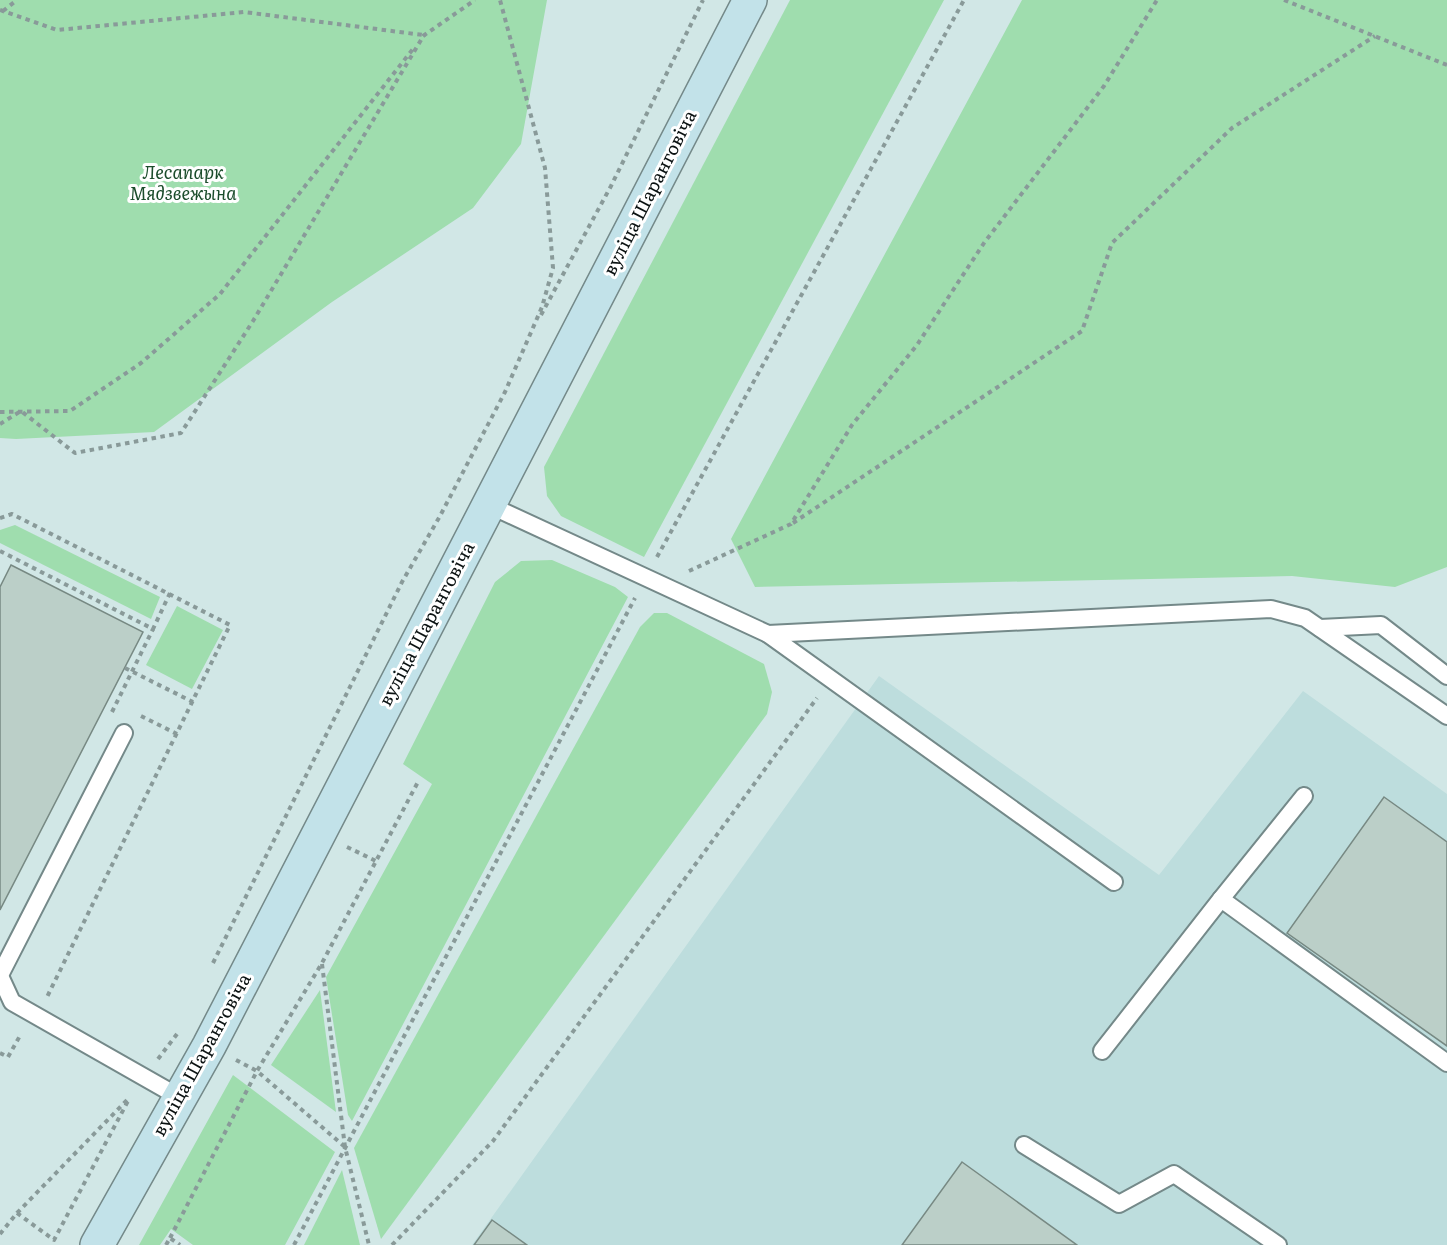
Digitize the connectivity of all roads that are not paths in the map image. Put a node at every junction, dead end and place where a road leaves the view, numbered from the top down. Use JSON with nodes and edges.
{"nodes":[{"id":1,"x":750,"y":0,"type":"edge"},
{"id":2,"x":489,"y":505,"type":"junction"},
{"id":3,"x":1320,"y":627,"type":"junction"},
{"id":4,"x":768,"y":634,"type":"junction"},
{"id":5,"x":1447,"y":676,"type":"edge"},
{"id":6,"x":1447,"y":716,"type":"edge"},
{"id":7,"x":124,"y":733,"type":"dead end"},
{"id":8,"x":1304,"y":796,"type":"dead end"},
{"id":9,"x":1114,"y":882,"type":"dead end"},
{"id":10,"x":1221,"y":899,"type":"junction"},
{"id":11,"x":0,"y":976,"type":"edge"},
{"id":12,"x":1102,"y":1051,"type":"dead end"},
{"id":13,"x":1447,"y":1064,"type":"edge"},
{"id":14,"x":179,"y":1097,"type":"junction"},
{"id":15,"x":1024,"y":1145,"type":"dead end"},
{"id":16,"x":97,"y":1245,"type":"edge"},
{"id":17,"x":1278,"y":1245,"type":"edge"}],
"edges":[{"from":1,"to":2,"type":"main road","name":"вуліца Шаранговіча"},
{"from":2,"to":4,"type":"lane"},
{"from":2,"to":14,"type":"main road","name":"вуліца Шаранговіча"},
{"from":3,"to":4,"type":"lane"},
{"from":3,"to":5,"type":"lane"},
{"from":3,"to":6,"type":"lane"},
{"from":4,"to":9,"type":"lane"},
{"from":7,"to":11,"type":"lane"},
{"from":8,"to":10,"type":"lane"},
{"from":10,"to":12,"type":"lane"},
{"from":10,"to":13,"type":"lane"},
{"from":11,"to":14,"type":"lane"},
{"from":14,"to":16,"type":"main road","name":"вуліца Шаранговіча"},
{"from":15,"to":17,"type":"lane"}]}
